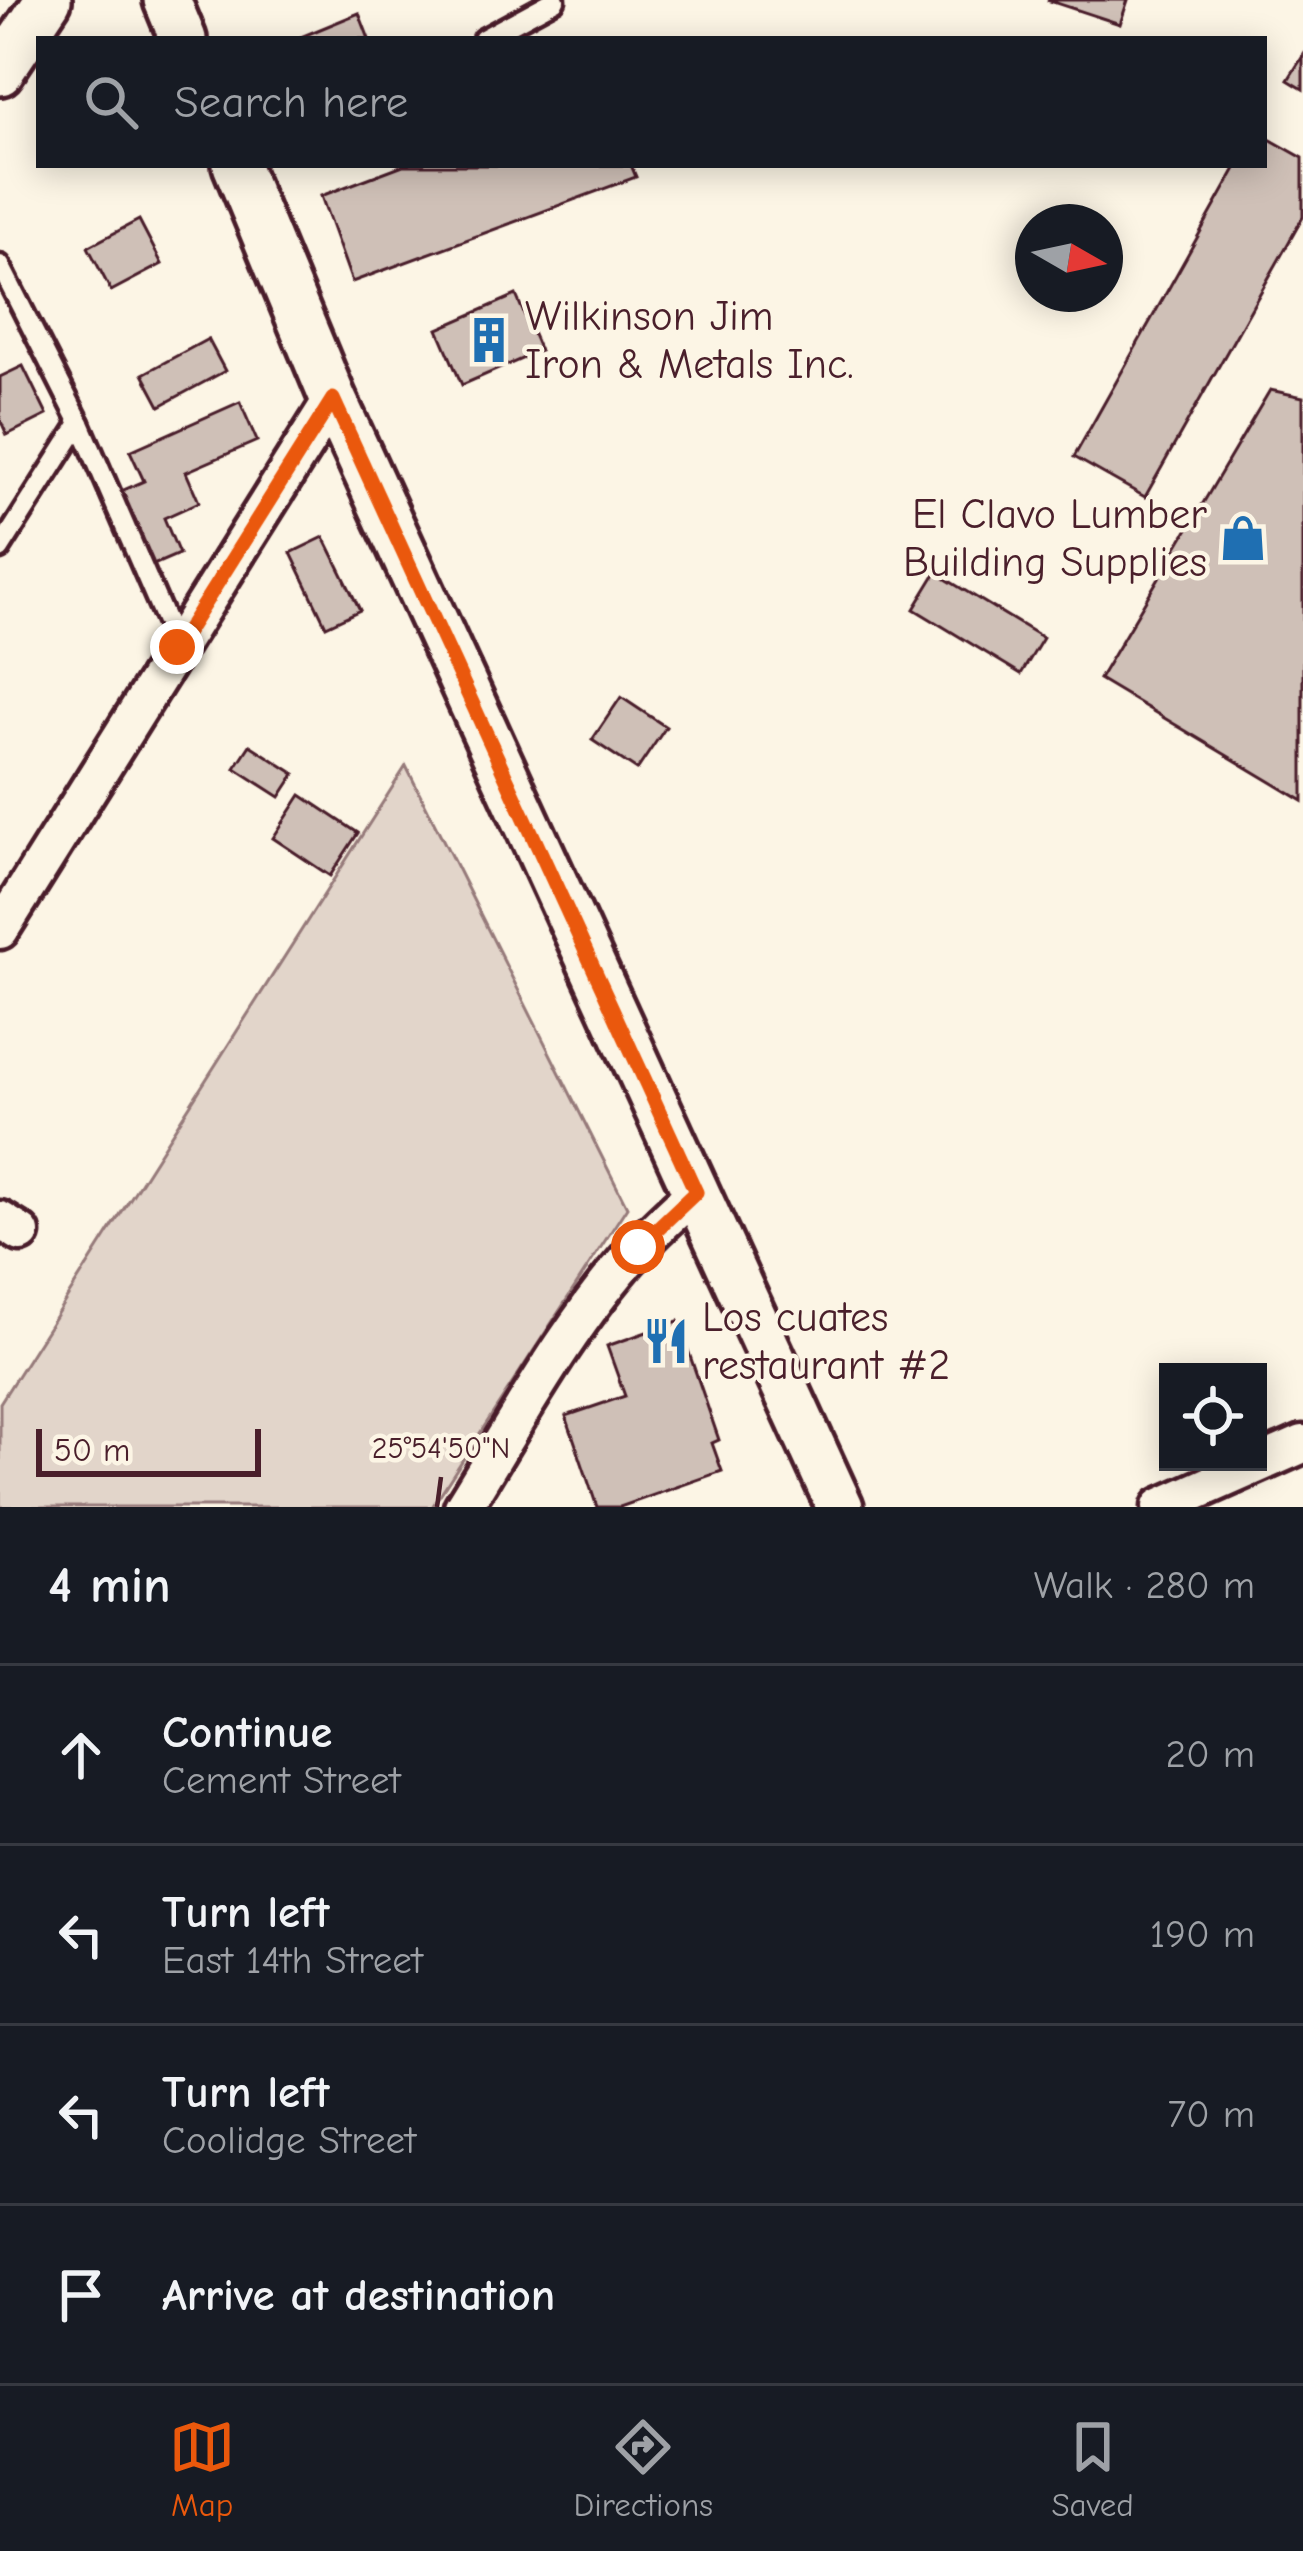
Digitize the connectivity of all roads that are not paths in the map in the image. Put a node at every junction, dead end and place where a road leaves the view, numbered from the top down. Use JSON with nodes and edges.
{"nodes":[{"id":1,"x":48,"y":0,"type":"edge"},
{"id":2,"x":167,"y":0,"type":"edge"},
{"id":3,"x":555,"y":0,"type":"edge"},
{"id":4,"x":182,"y":36,"type":"edge"},
{"id":5,"x":489,"y":36,"type":"edge"},
{"id":6,"x":0,"y":72,"type":"edge"},
{"id":7,"x":237,"y":168,"type":"edge"},
{"id":8,"x":0,"y":265,"type":"edge"},
{"id":9,"x":333,"y":399,"type":"junction"},
{"id":10,"x":80,"y":423,"type":"junction"},
{"id":11,"x":0,"y":549,"type":"edge"},
{"id":12,"x":177,"y":647,"type":"junction"},
{"id":13,"x":0,"y":930,"type":"edge"},
{"id":14,"x":696,"y":1192,"type":"junction"},
{"id":15,"x":1303,"y":1444,"type":"edge"},
{"id":16,"x":463,"y":1507,"type":"edge"},
{"id":17,"x":840,"y":1507,"type":"edge"},
{"id":18,"x":1161,"y":1507,"type":"edge"}],
"edges":[{"from":1,"to":6,"type":"street"},
{"from":2,"to":4,"type":"street"},
{"from":3,"to":5,"type":"lane"},
{"from":7,"to":9,"type":"street"},
{"from":8,"to":10,"type":"lane"},
{"from":9,"to":12,"type":"street"},
{"from":9,"to":14,"type":"street"},
{"from":10,"to":11,"type":"lane"},
{"from":10,"to":12,"type":"lane"},
{"from":12,"to":13,"type":"street"},
{"from":14,"to":16,"type":"street"},
{"from":14,"to":17,"type":"street"},
{"from":15,"to":18,"type":"street"}]}
